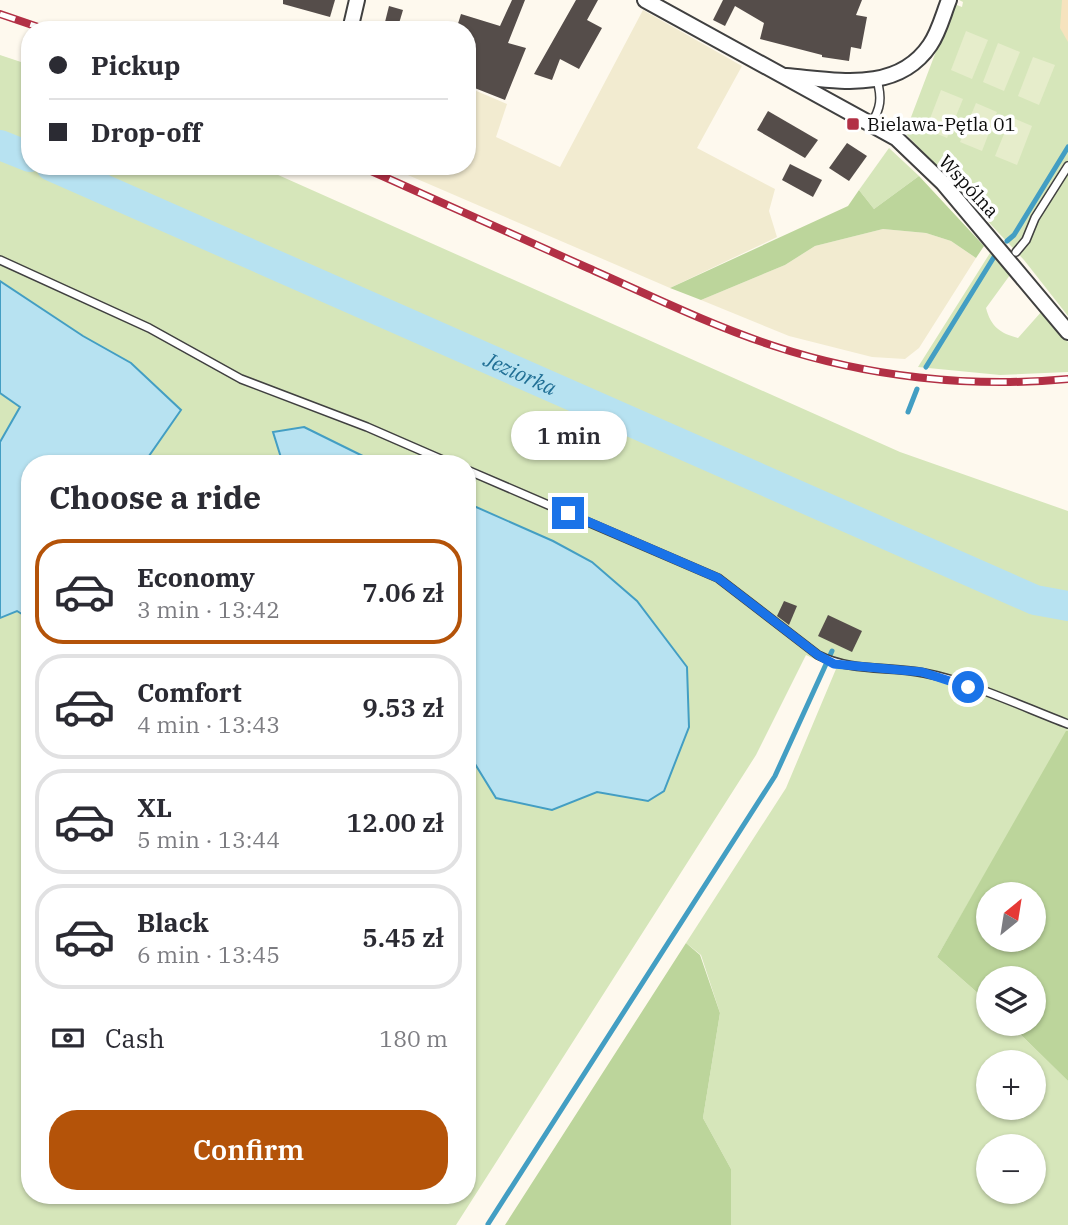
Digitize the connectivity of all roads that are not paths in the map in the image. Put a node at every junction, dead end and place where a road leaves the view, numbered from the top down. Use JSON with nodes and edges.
{"nodes":[{"id":1,"x":357,"y":0,"type":"edge"},
{"id":2,"x":645,"y":0,"type":"edge"},
{"id":3,"x":949,"y":0,"type":"edge"},
{"id":4,"x":352,"y":21,"type":"edge"},
{"id":5,"x":780,"y":75,"type":"junction"},
{"id":6,"x":877,"y":80,"type":"junction"},
{"id":7,"x":871,"y":124,"type":"junction"},
{"id":8,"x":1068,"y":166,"type":"edge"},
{"id":9,"x":1016,"y":252,"type":"dead end"},
{"id":10,"x":0,"y":260,"type":"edge"},
{"id":11,"x":1068,"y":332,"type":"edge"},
{"id":12,"x":431,"y":455,"type":"edge"},
{"id":13,"x":476,"y":474,"type":"edge"},
{"id":14,"x":1068,"y":724,"type":"edge"}],
"edges":[{"from":1,"to":4,"type":"street"},
{"from":2,"to":5,"type":"street","name":"Wspólna"},
{"from":3,"to":6,"type":"street","name":"Wspólna"},
{"from":5,"to":6,"type":"street","name":"Wspólna"},
{"from":5,"to":7,"type":"street","name":"Wspólna"},
{"from":6,"to":7,"type":"lane"},
{"from":7,"to":11,"type":"street","name":"Wspólna"},
{"from":8,"to":9,"type":"lane"},
{"from":10,"to":12,"type":"lane"},
{"from":13,"to":14,"type":"lane"}]}
